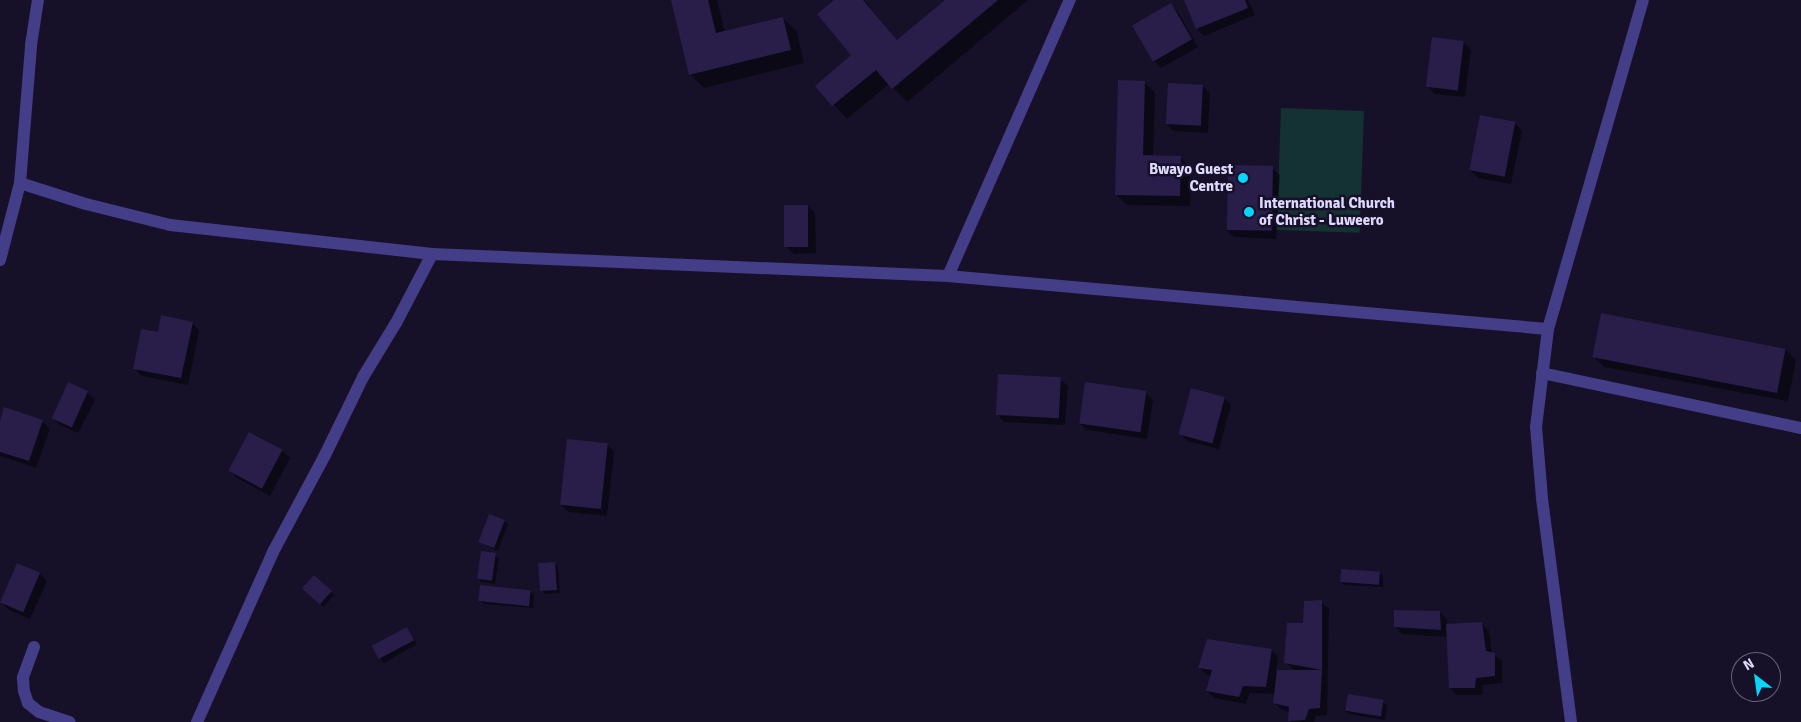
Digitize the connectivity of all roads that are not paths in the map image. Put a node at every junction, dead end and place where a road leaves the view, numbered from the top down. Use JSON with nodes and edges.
{"nodes":[{"id":1,"x":38,"y":0,"type":"edge"},
{"id":2,"x":1070,"y":0,"type":"edge"},
{"id":3,"x":1643,"y":0,"type":"edge"},
{"id":4,"x":20,"y":183,"type":"junction"},
{"id":5,"x":432,"y":254,"type":"junction"},
{"id":6,"x":0,"y":260,"type":"edge"},
{"id":7,"x":948,"y":276,"type":"junction"},
{"id":8,"x":1548,"y":329,"type":"junction"},
{"id":9,"x":1542,"y":373,"type":"junction"},
{"id":10,"x":1801,"y":428,"type":"edge"},
{"id":11,"x":34,"y":647,"type":"dead end"},
{"id":12,"x":69,"y":722,"type":"edge"},
{"id":13,"x":197,"y":722,"type":"edge"},
{"id":14,"x":1571,"y":722,"type":"edge"}],
"edges":[{"from":1,"to":4,"type":"street"},
{"from":2,"to":7,"type":"street"},
{"from":3,"to":8,"type":"street"},
{"from":4,"to":5,"type":"street"},
{"from":4,"to":6,"type":"street"},
{"from":5,"to":7,"type":"street"},
{"from":5,"to":13,"type":"street"},
{"from":7,"to":8,"type":"street"},
{"from":8,"to":9,"type":"street"},
{"from":9,"to":10,"type":"street"},
{"from":9,"to":14,"type":"street"},
{"from":11,"to":12,"type":"street"}]}
